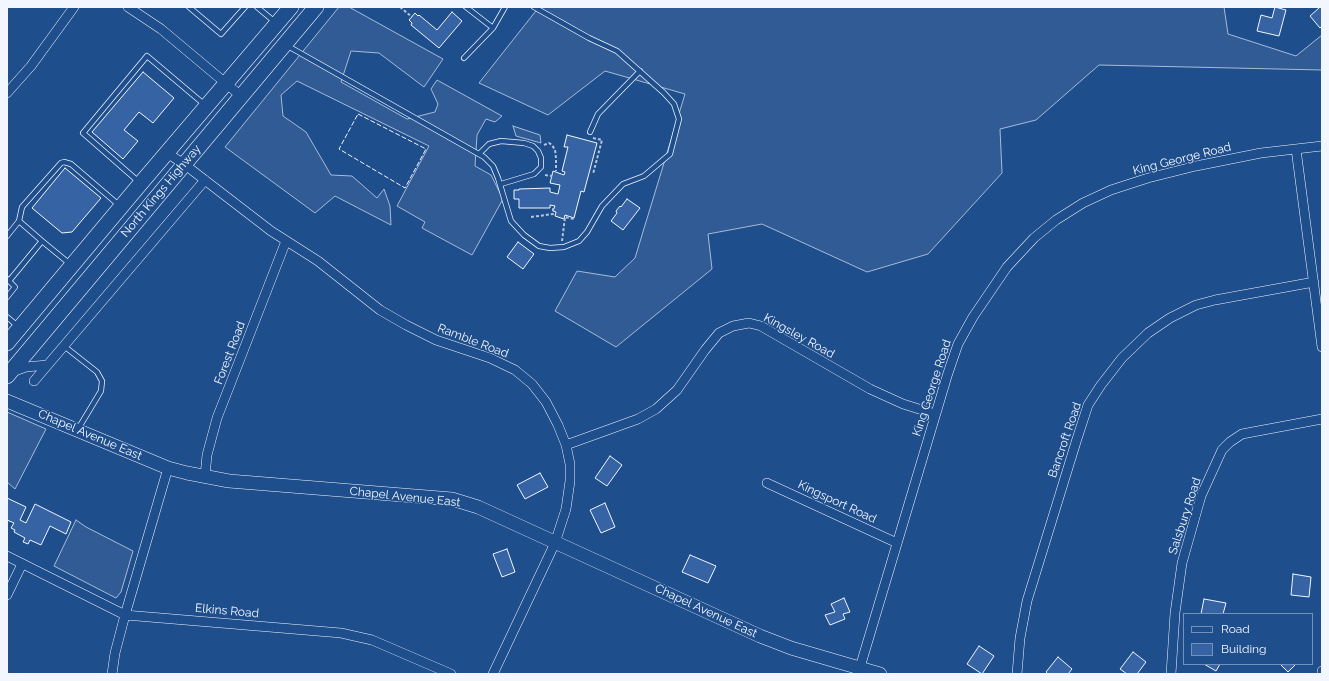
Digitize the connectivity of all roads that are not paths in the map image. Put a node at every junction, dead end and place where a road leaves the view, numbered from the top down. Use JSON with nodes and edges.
{"nodes":[{"id":1,"x":74,"y":7,"type":"edge"},
{"id":2,"x":128,"y":7,"type":"edge"},
{"id":3,"x":189,"y":7,"type":"edge"},
{"id":4,"x":246,"y":7,"type":"edge"},
{"id":5,"x":256,"y":7,"type":"edge"},
{"id":6,"x":291,"y":7,"type":"edge"},
{"id":7,"x":316,"y":7,"type":"edge"},
{"id":8,"x":466,"y":7,"type":"edge"},
{"id":9,"x":504,"y":7,"type":"edge"},
{"id":10,"x":534,"y":7,"type":"edge"},
{"id":11,"x":277,"y":24,"type":"junction"},
{"id":12,"x":493,"y":28,"type":"junction"},
{"id":13,"x":285,"y":44,"type":"junction"},
{"id":14,"x":464,"y":58,"type":"dead end"},
{"id":15,"x":640,"y":71,"type":"junction"},
{"id":16,"x":226,"y":83,"type":"junction"},
{"id":17,"x":7,"y":93,"type":"edge"},
{"id":18,"x":241,"y":96,"type":"junction"},
{"id":19,"x":206,"y":106,"type":"junction"},
{"id":20,"x":589,"y":134,"type":"road end"},
{"id":21,"x":1322,"y":146,"type":"edge"},
{"id":22,"x":1296,"y":149,"type":"junction"},
{"id":23,"x":167,"y":153,"type":"junction"},
{"id":24,"x":479,"y":154,"type":"junction"},
{"id":25,"x":184,"y":164,"type":"junction"},
{"id":26,"x":205,"y":180,"type":"junction"},
{"id":27,"x":141,"y":183,"type":"junction"},
{"id":28,"x":500,"y":184,"type":"junction"},
{"id":29,"x":121,"y":207,"type":"junction"},
{"id":30,"x":19,"y":221,"type":"junction"},
{"id":31,"x":7,"y":236,"type":"edge"},
{"id":32,"x":42,"y":241,"type":"junction"},
{"id":33,"x":286,"y":241,"type":"junction"},
{"id":34,"x":72,"y":266,"type":"junction"},
{"id":35,"x":8,"y":280,"type":"edge"},
{"id":36,"x":1314,"y":282,"type":"junction"},
{"id":37,"x":7,"y":297,"type":"edge"},
{"id":38,"x":7,"y":317,"type":"edge"},
{"id":39,"x":20,"y":328,"type":"junction"},
{"id":40,"x":7,"y":343,"type":"edge"},
{"id":41,"x":64,"y":346,"type":"junction"},
{"id":42,"x":1322,"y":348,"type":"edge"},
{"id":43,"x":47,"y":366,"type":"junction"},
{"id":44,"x":8,"y":375,"type":"edge"},
{"id":45,"x":34,"y":381,"type":"dead end"},
{"id":46,"x":7,"y":401,"type":"edge"},
{"id":47,"x":935,"y":414,"type":"junction"},
{"id":48,"x":1322,"y":419,"type":"edge"},
{"id":49,"x":77,"y":430,"type":"junction"},
{"id":50,"x":566,"y":445,"type":"junction"},
{"id":51,"x":168,"y":468,"type":"junction"},
{"id":52,"x":205,"y":476,"type":"junction"},
{"id":53,"x":767,"y":483,"type":"dead end"},
{"id":54,"x":555,"y":543,"type":"junction"},
{"id":55,"x":897,"y":543,"type":"junction"},
{"id":56,"x":7,"y":556,"type":"edge"},
{"id":57,"x":22,"y":564,"type":"junction"},
{"id":58,"x":7,"y":595,"type":"edge"},
{"id":59,"x":125,"y":615,"type":"junction"},
{"id":60,"x":859,"y":671,"type":"edge"},
{"id":61,"x":112,"y":674,"type":"edge"},
{"id":62,"x":451,"y":674,"type":"edge"},
{"id":63,"x":493,"y":674,"type":"edge"},
{"id":64,"x":880,"y":674,"type":"edge"},
{"id":65,"x":1017,"y":674,"type":"edge"},
{"id":66,"x":1171,"y":674,"type":"edge"}],
"edges":[{"from":1,"to":17,"type":"street"},
{"from":2,"to":16,"type":"street"},
{"from":3,"to":4,"type":"lane"},
{"from":5,"to":11,"type":"lane"},
{"from":6,"to":11,"type":"main road","name":"North Kings Highway"},
{"from":7,"to":13,"type":"main road","name":"North Kings Highway"},
{"from":8,"to":12,"type":"lane"},
{"from":9,"to":12,"type":"lane"},
{"from":10,"to":15,"type":"lane"},
{"from":11,"to":16,"type":"main road","name":"North Kings Highway"},
{"from":12,"to":14,"type":"lane"},
{"from":13,"to":18,"type":"main road","name":"North Kings Highway"},
{"from":13,"to":24,"type":"lane"},
{"from":15,"to":20,"type":"lane"},
{"from":15,"to":28,"type":"lane"},
{"from":16,"to":18,"type":"street"},
{"from":16,"to":19,"type":"main road","name":"North Kings Highway"},
{"from":18,"to":25,"type":"main road","name":"North Kings Highway"},
{"from":19,"to":23,"type":"main road","name":"North Kings Highway"},
{"from":19,"to":27,"type":"lane"},
{"from":21,"to":22,"type":"street","name":"King George Road"},
{"from":22,"to":36,"type":"street"},
{"from":22,"to":47,"type":"street","name":"King George Road"},
{"from":23,"to":25,"type":"street","name":"Ramble Road"},
{"from":23,"to":27,"type":"main road","name":"North Kings Highway"},
{"from":24,"to":28,"type":"lane"},
{"from":24,"to":28,"type":"lane"},
{"from":25,"to":26,"type":"street","name":"Ramble Road"},
{"from":25,"to":44,"type":"main road","name":"North Kings Highway"},
{"from":26,"to":33,"type":"street","name":"Ramble Road"},
{"from":26,"to":41,"type":"street"},
{"from":27,"to":29,"type":"main road","name":"North Kings Highway"},
{"from":29,"to":30,"type":"lane"},
{"from":29,"to":34,"type":"main road","name":"North Kings Highway"},
{"from":30,"to":31,"type":"lane"},
{"from":30,"to":32,"type":"lane"},
{"from":32,"to":34,"type":"lane"},
{"from":32,"to":35,"type":"lane"},
{"from":33,"to":50,"type":"street","name":"Ramble Road"},
{"from":33,"to":52,"type":"street","name":"Forest Road"},
{"from":34,"to":39,"type":"main road","name":"North Kings Highway"},
{"from":35,"to":37,"type":"lane"},
{"from":36,"to":42,"type":"street"},
{"from":36,"to":65,"type":"street","name":"Bancroft Road"},
{"from":38,"to":39,"type":"lane"},
{"from":39,"to":40,"type":"main road","name":"North Kings Highway"},
{"from":41,"to":43,"type":"street"},
{"from":41,"to":49,"type":"lane"},
{"from":43,"to":44,"type":"street"},
{"from":43,"to":45,"type":"street"},
{"from":46,"to":49,"type":"street","name":"Chapel Avenue East"},
{"from":47,"to":50,"type":"street","name":"Kingsley Road"},
{"from":47,"to":55,"type":"street","name":"King George Road"},
{"from":48,"to":66,"type":"street","name":"Salsbury Road"},
{"from":49,"to":51,"type":"street","name":"Chapel Avenue East"},
{"from":50,"to":54,"type":"street","name":"Ramble Road"},
{"from":51,"to":52,"type":"street","name":"Chapel Avenue East"},
{"from":51,"to":59,"type":"street"},
{"from":52,"to":54,"type":"street","name":"Chapel Avenue East"},
{"from":53,"to":55,"type":"street","name":"Kingsport Road"},
{"from":54,"to":60,"type":"street","name":"Chapel Avenue East"},
{"from":54,"to":63,"type":"street","name":"Ramble Road"},
{"from":55,"to":60,"type":"street","name":"King George Road"},
{"from":56,"to":57,"type":"street","name":"Elkins Road"},
{"from":57,"to":58,"type":"street"},
{"from":57,"to":59,"type":"street","name":"Elkins Road"},
{"from":59,"to":61,"type":"street"},
{"from":59,"to":62,"type":"street","name":"Elkins Road"},
{"from":60,"to":64,"type":"street","name":"Chapel Avenue East"}]}
